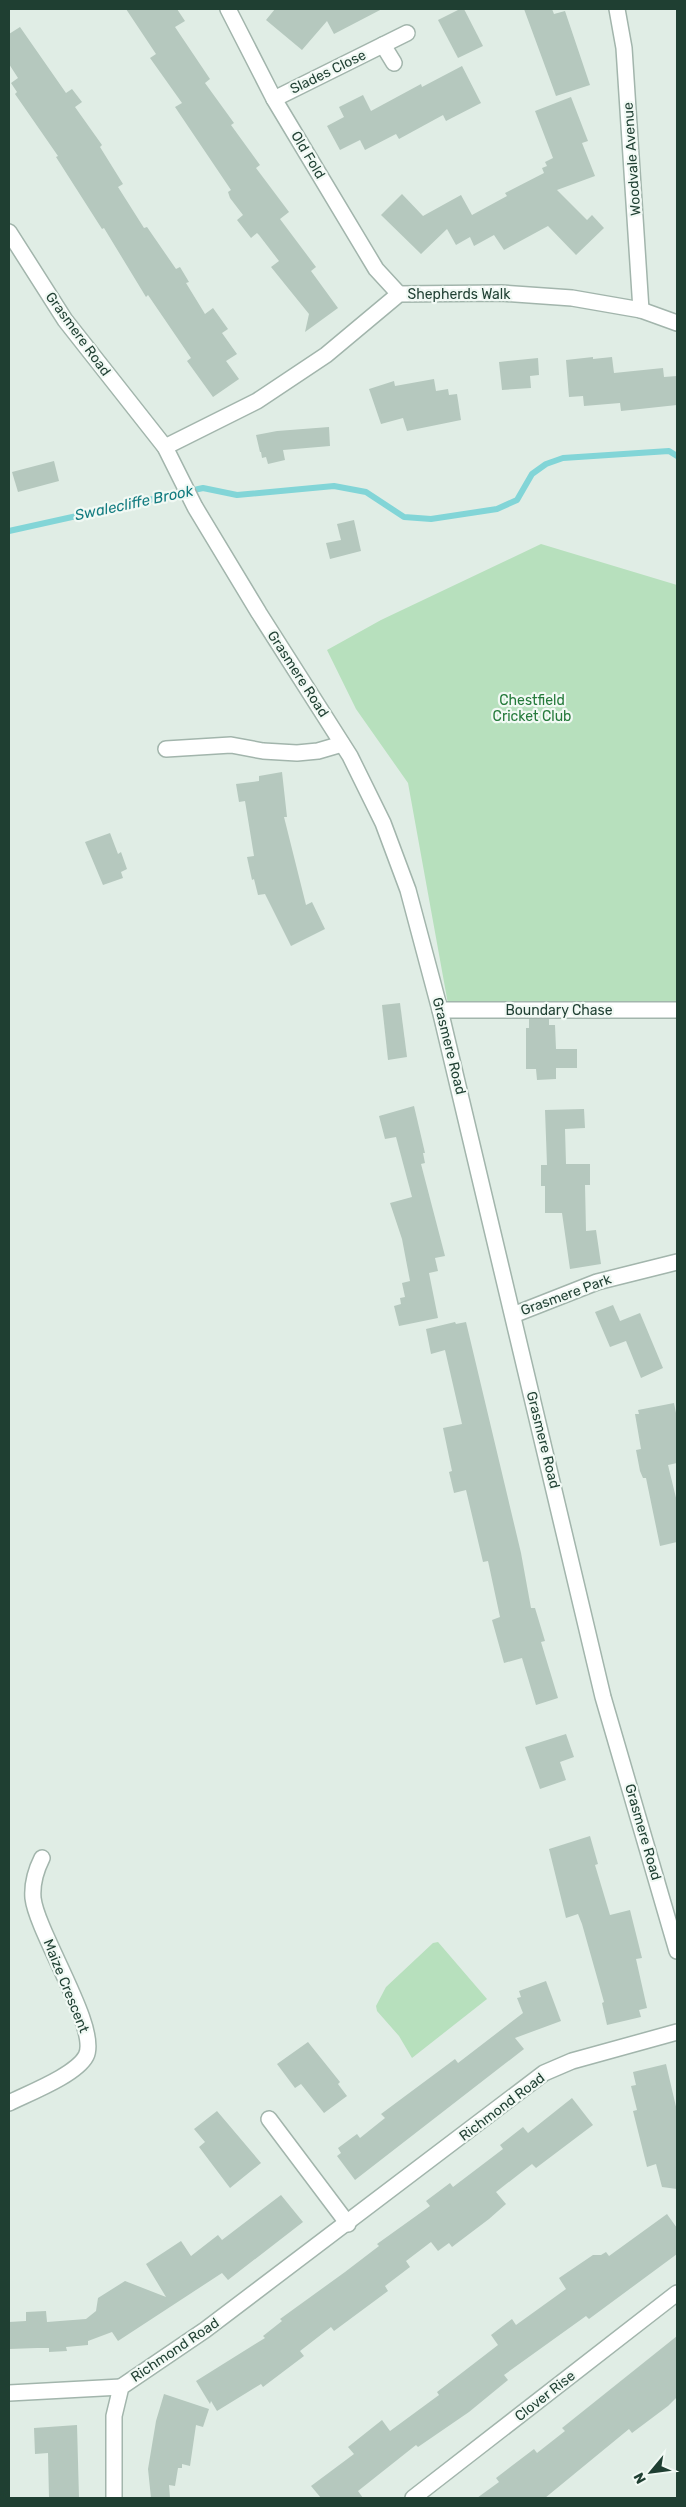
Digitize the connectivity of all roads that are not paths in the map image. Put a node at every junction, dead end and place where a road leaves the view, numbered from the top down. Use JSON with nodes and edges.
{"nodes":[{"id":1,"x":228,"y":9,"type":"edge"},
{"id":2,"x":617,"y":9,"type":"edge"},
{"id":3,"x":406,"y":33,"type":"dead end"},
{"id":4,"x":383,"y":45,"type":"junction"},
{"id":5,"x":394,"y":63,"type":"dead end"},
{"id":6,"x":274,"y":99,"type":"junction"},
{"id":7,"x":9,"y":232,"type":"edge"},
{"id":8,"x":399,"y":294,"type":"junction"},
{"id":9,"x":641,"y":310,"type":"junction"},
{"id":10,"x":677,"y":323,"type":"edge"},
{"id":11,"x":165,"y":447,"type":"junction"},
{"id":12,"x":342,"y":744,"type":"junction"},
{"id":13,"x":166,"y":749,"type":"dead end"},
{"id":14,"x":440,"y":1010,"type":"junction"},
{"id":15,"x":677,"y":1010,"type":"edge"},
{"id":16,"x":677,"y":1262,"type":"edge"},
{"id":17,"x":513,"y":1315,"type":"junction"},
{"id":18,"x":42,"y":1858,"type":"dead end"},
{"id":19,"x":677,"y":1951,"type":"edge"},
{"id":20,"x":677,"y":2032,"type":"edge"},
{"id":21,"x":9,"y":2103,"type":"edge"},
{"id":22,"x":269,"y":2119,"type":"dead end"},
{"id":23,"x":348,"y":2224,"type":"junction"},
{"id":24,"x":677,"y":2293,"type":"edge"},
{"id":25,"x":121,"y":2387,"type":"junction"},
{"id":26,"x":9,"y":2393,"type":"edge"},
{"id":27,"x":114,"y":2498,"type":"edge"},
{"id":28,"x":413,"y":2498,"type":"edge"}],
"edges":[{"from":1,"to":6,"type":"street","name":"Old Fold"},
{"from":2,"to":9,"type":"street","name":"Woodvale Avenue"},
{"from":3,"to":4,"type":"street","name":"Slades Close"},
{"from":4,"to":5,"type":"street","name":"Slades Close"},
{"from":4,"to":6,"type":"street","name":"Slades Close"},
{"from":6,"to":8,"type":"street","name":"Old Fold"},
{"from":7,"to":11,"type":"street","name":"Grasmere Road"},
{"from":8,"to":9,"type":"street","name":"Shepherds Walk"},
{"from":8,"to":11,"type":"street","name":"Shepherds Walk"},
{"from":9,"to":10,"type":"street","name":"Shepherds Walk"},
{"from":11,"to":12,"type":"street","name":"Grasmere Road"},
{"from":12,"to":13,"type":"street"},
{"from":12,"to":14,"type":"street","name":"Grasmere Road"},
{"from":14,"to":15,"type":"street","name":"Boundary Chase"},
{"from":14,"to":17,"type":"street","name":"Grasmere Road"},
{"from":16,"to":17,"type":"street","name":"Grasmere Park"},
{"from":17,"to":19,"type":"street","name":"Grasmere Road"},
{"from":18,"to":21,"type":"street","name":"Maize Crescent"},
{"from":20,"to":23,"type":"street","name":"Richmond Road"},
{"from":22,"to":23,"type":"street"},
{"from":23,"to":25,"type":"street","name":"Richmond Road"},
{"from":24,"to":28,"type":"street","name":"Clover Rise"},
{"from":25,"to":26,"type":"street","name":"Richmond Road"},
{"from":25,"to":27,"type":"street","name":"Richmond Road"}]}
